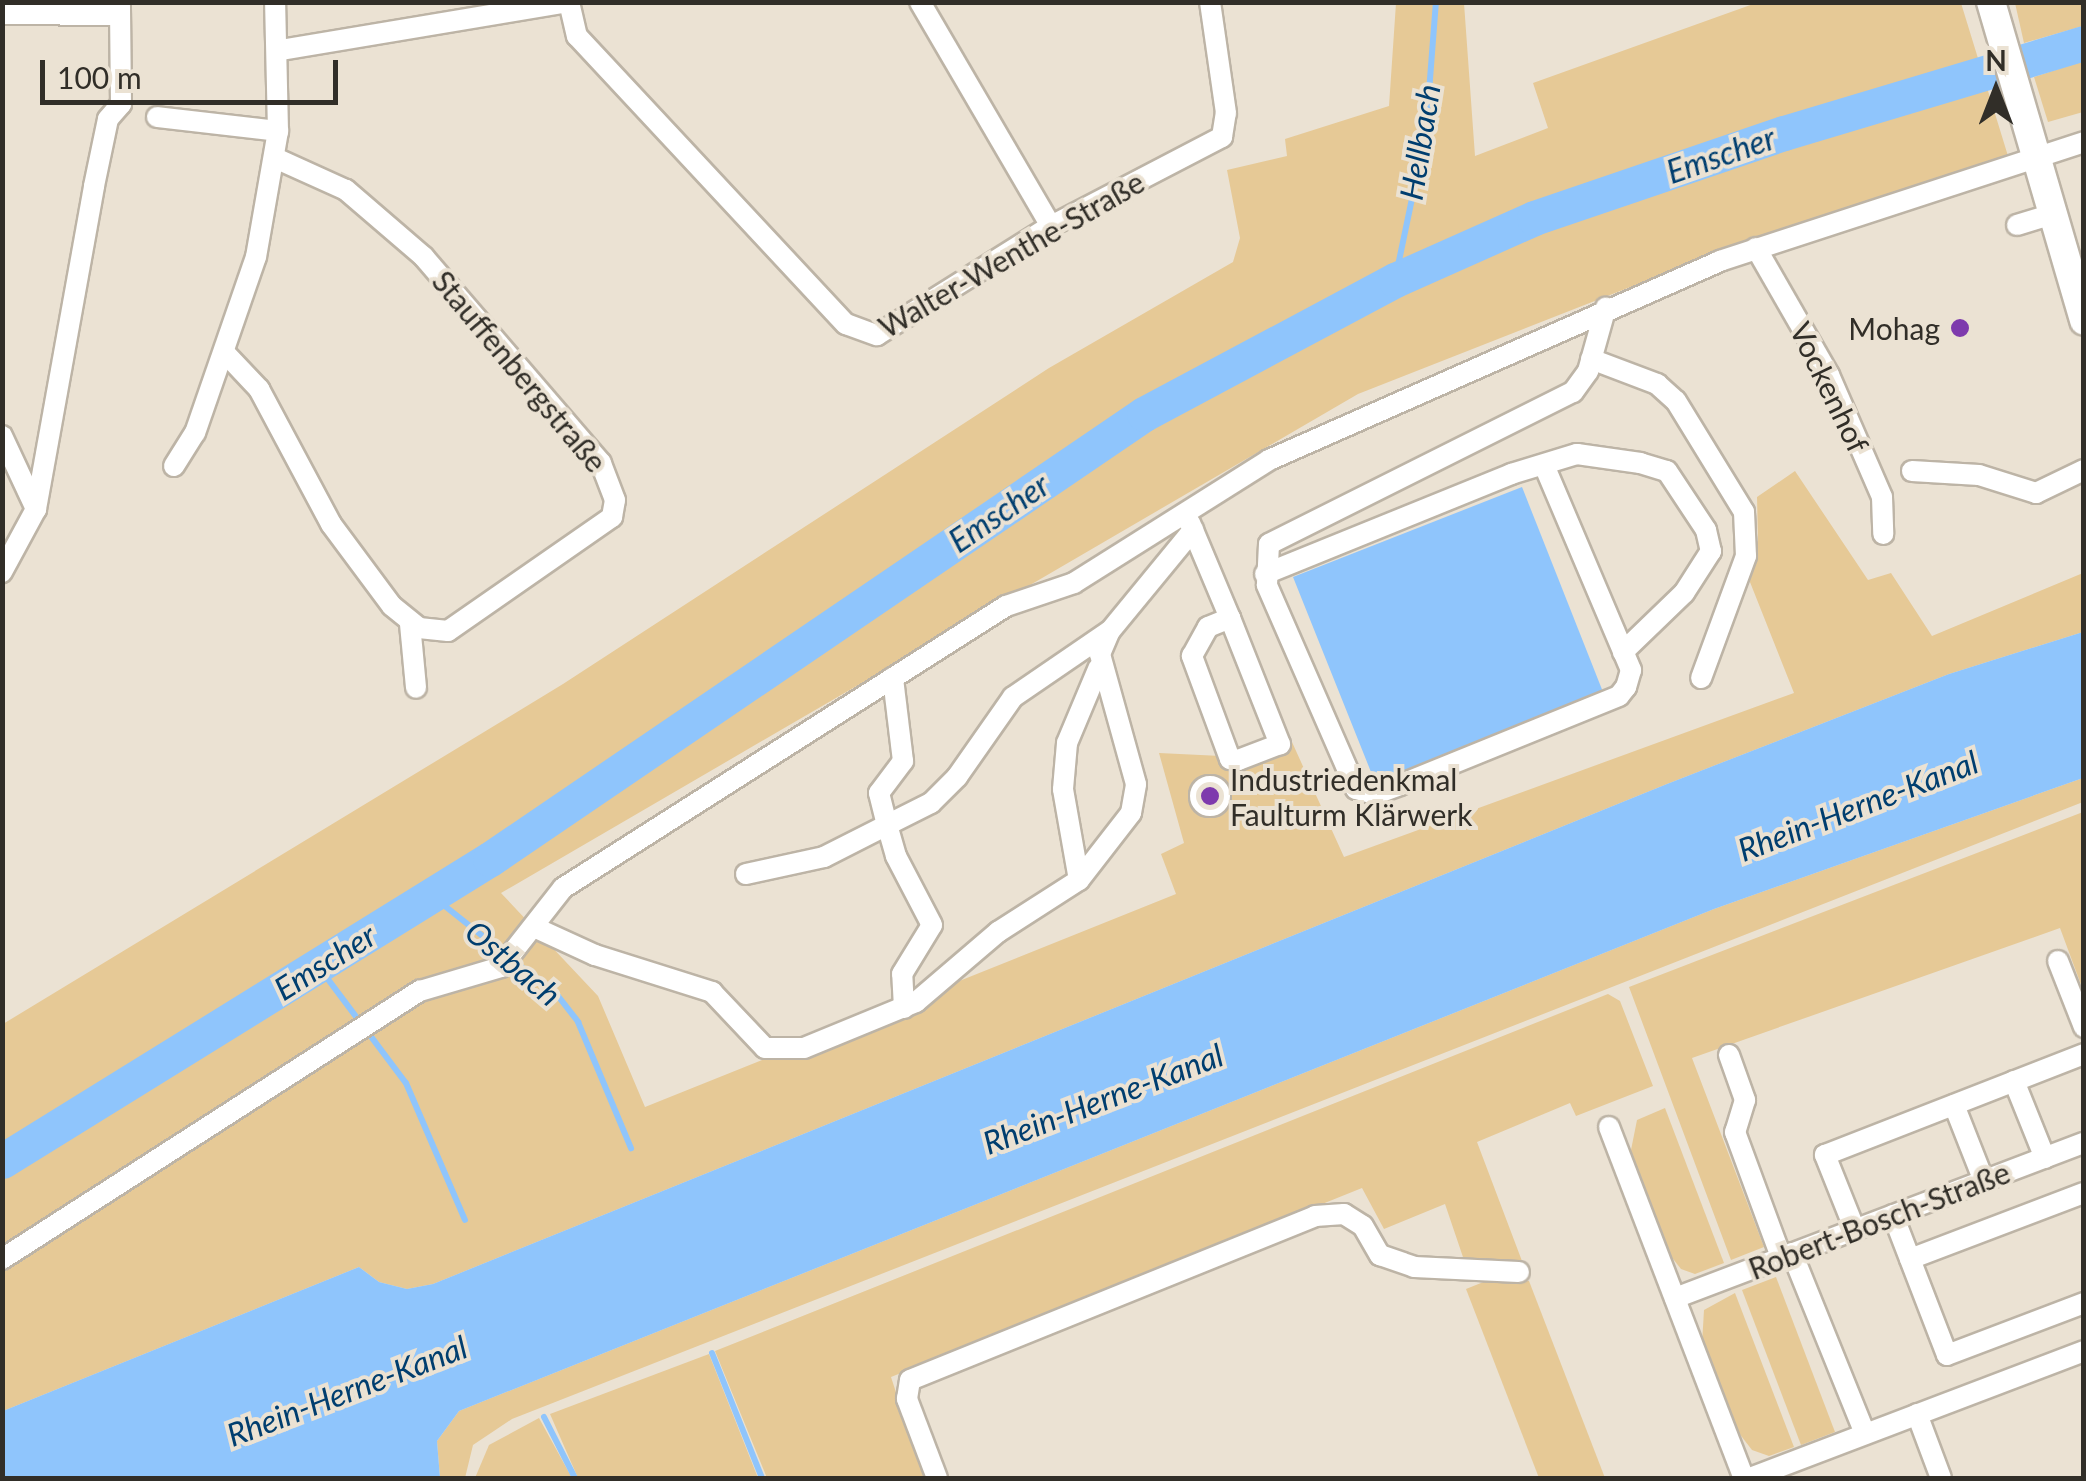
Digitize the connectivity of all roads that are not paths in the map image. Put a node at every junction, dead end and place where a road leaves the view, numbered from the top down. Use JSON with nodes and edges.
{"nodes":[{"id":1,"x":275,"y":2,"type":"edge"},
{"id":2,"x":568,"y":2,"type":"edge"},
{"id":3,"x":920,"y":2,"type":"edge"},
{"id":4,"x":1210,"y":2,"type":"edge"},
{"id":5,"x":120,"y":9,"type":"edge"},
{"id":6,"x":2,"y":14,"type":"edge"},
{"id":7,"x":1994,"y":14,"type":"edge"},
{"id":8,"x":281,"y":50,"type":"junction"},
{"id":9,"x":156,"y":117,"type":"dead end"},
{"id":10,"x":278,"y":131,"type":"junction"},
{"id":11,"x":2084,"y":142,"type":"edge"},
{"id":12,"x":2036,"y":156,"type":"junction"},
{"id":13,"x":275,"y":158,"type":"junction"},
{"id":14,"x":2052,"y":214,"type":"junction"},
{"id":15,"x":2017,"y":225,"type":"dead end"},
{"id":16,"x":1052,"y":226,"type":"junction"},
{"id":17,"x":1756,"y":248,"type":"junction"},
{"id":18,"x":1606,"y":307,"type":"junction"},
{"id":19,"x":2084,"y":321,"type":"edge"},
{"id":20,"x":225,"y":353,"type":"junction"},
{"id":21,"x":1591,"y":359,"type":"junction"},
{"id":22,"x":2,"y":436,"type":"edge"},
{"id":23,"x":174,"y":466,"type":"dead end"},
{"id":24,"x":1544,"y":466,"type":"junction"},
{"id":25,"x":2084,"y":470,"type":"edge"},
{"id":26,"x":1912,"y":472,"type":"dead end"},
{"id":27,"x":36,"y":508,"type":"junction"},
{"id":28,"x":1190,"y":524,"type":"junction"},
{"id":29,"x":1883,"y":534,"type":"dead end"},
{"id":30,"x":2,"y":572,"type":"edge"},
{"id":31,"x":1265,"y":574,"type":"junction"},
{"id":32,"x":1230,"y":618,"type":"junction"},
{"id":33,"x":414,"y":626,"type":"junction"},
{"id":34,"x":1110,"y":631,"type":"junction"},
{"id":35,"x":1622,"y":652,"type":"junction"},
{"id":36,"x":1099,"y":666,"type":"junction"},
{"id":37,"x":893,"y":678,"type":"junction"},
{"id":38,"x":1701,"y":678,"type":"dead end"},
{"id":39,"x":423,"y":685,"type":"dead end"},
{"id":40,"x":888,"y":825,"type":"junction"},
{"id":41,"x":746,"y":874,"type":"dead end"},
{"id":42,"x":1080,"y":880,"type":"junction"},
{"id":43,"x":532,"y":934,"type":"junction"},
{"id":44,"x":2058,"y":962,"type":"dead end"},
{"id":45,"x":904,"y":1008,"type":"junction"},
{"id":46,"x":2084,"y":1027,"type":"edge"},
{"id":47,"x":2084,"y":1054,"type":"edge"},
{"id":48,"x":1729,"y":1055,"type":"dead end"},
{"id":49,"x":2014,"y":1081,"type":"junction"},
{"id":50,"x":1954,"y":1105,"type":"junction"},
{"id":51,"x":1609,"y":1127,"type":"dead end"},
{"id":52,"x":2084,"y":1143,"type":"edge"},
{"id":53,"x":2045,"y":1158,"type":"junction"},
{"id":54,"x":1984,"y":1181,"type":"junction"},
{"id":55,"x":2084,"y":1193,"type":"edge"},
{"id":56,"x":1893,"y":1215,"type":"junction"},
{"id":57,"x":1854,"y":1230,"type":"junction"},
{"id":58,"x":1787,"y":1255,"type":"junction"},
{"id":59,"x":2,"y":1259,"type":"edge"},
{"id":60,"x":1910,"y":1260,"type":"junction"},
{"id":61,"x":1519,"y":1272,"type":"dead end"},
{"id":62,"x":1675,"y":1298,"type":"junction"},
{"id":63,"x":2084,"y":1303,"type":"edge"},
{"id":64,"x":2082,"y":1355,"type":"edge"},
{"id":65,"x":1917,"y":1414,"type":"junction"},
{"id":66,"x":1865,"y":1434,"type":"junction"},
{"id":67,"x":938,"y":1478,"type":"edge"},
{"id":68,"x":1747,"y":1478,"type":"edge"},
{"id":69,"x":1942,"y":1478,"type":"edge"}],
"edges":[{"from":1,"to":8,"type":"street"},
{"from":2,"to":8,"type":"street"},
{"from":2,"to":16,"type":"street","name":"Walter-Wenthe-Straße"},
{"from":3,"to":16,"type":"street"},
{"from":4,"to":16,"type":"street","name":"Walter-Wenthe-Straße"},
{"from":5,"to":6,"type":"street"},
{"from":5,"to":27,"type":"street"},
{"from":7,"to":12,"type":"main road"},
{"from":8,"to":10,"type":"street"},
{"from":9,"to":10,"type":"street"},
{"from":10,"to":13,"type":"street"},
{"from":11,"to":12,"type":"street"},
{"from":12,"to":14,"type":"main road"},
{"from":12,"to":17,"type":"street"},
{"from":13,"to":20,"type":"street"},
{"from":13,"to":33,"type":"street","name":"Stauffenbergstraße"},
{"from":14,"to":15,"type":"street"},
{"from":14,"to":19,"type":"main road"},
{"from":17,"to":18,"type":"street"},
{"from":17,"to":29,"type":"street","name":"Vockenhof"},
{"from":18,"to":21,"type":"street"},
{"from":18,"to":28,"type":"street"},
{"from":20,"to":23,"type":"street"},
{"from":20,"to":33,"type":"street"},
{"from":21,"to":31,"type":"street"},
{"from":21,"to":38,"type":"street"},
{"from":22,"to":27,"type":"street"},
{"from":24,"to":31,"type":"street"},
{"from":24,"to":35,"type":"street"},
{"from":24,"to":35,"type":"street"},
{"from":25,"to":26,"type":"street"},
{"from":27,"to":30,"type":"street"},
{"from":28,"to":32,"type":"street"},
{"from":28,"to":34,"type":"street"},
{"from":28,"to":37,"type":"street"},
{"from":31,"to":35,"type":"street"},
{"from":32,"to":32,"type":"street"},
{"from":33,"to":39,"type":"street"},
{"from":34,"to":36,"type":"street"},
{"from":34,"to":40,"type":"street"},
{"from":36,"to":42,"type":"street"},
{"from":36,"to":42,"type":"street"},
{"from":37,"to":40,"type":"street"},
{"from":37,"to":43,"type":"street"},
{"from":40,"to":41,"type":"street"},
{"from":40,"to":45,"type":"street"},
{"from":42,"to":45,"type":"street"},
{"from":43,"to":45,"type":"street"},
{"from":43,"to":59,"type":"street"},
{"from":44,"to":46,"type":"street"},
{"from":47,"to":49,"type":"street"},
{"from":48,"to":58,"type":"street"},
{"from":49,"to":50,"type":"street"},
{"from":49,"to":53,"type":"street"},
{"from":50,"to":54,"type":"street"},
{"from":50,"to":57,"type":"street"},
{"from":51,"to":62,"type":"street"},
{"from":52,"to":53,"type":"street","name":"Robert-Bosch-Straße"},
{"from":53,"to":54,"type":"street","name":"Robert-Bosch-Straße"},
{"from":54,"to":56,"type":"street","name":"Robert-Bosch-Straße"},
{"from":55,"to":60,"type":"street"},
{"from":56,"to":57,"type":"street","name":"Robert-Bosch-Straße"},
{"from":56,"to":60,"type":"street"},
{"from":57,"to":58,"type":"street","name":"Robert-Bosch-Straße"},
{"from":58,"to":62,"type":"street","name":"Robert-Bosch-Straße"},
{"from":58,"to":66,"type":"street"},
{"from":60,"to":63,"type":"street"},
{"from":61,"to":67,"type":"street"},
{"from":62,"to":68,"type":"street"},
{"from":64,"to":65,"type":"street"},
{"from":65,"to":66,"type":"street"},
{"from":65,"to":69,"type":"street"},
{"from":66,"to":68,"type":"street"}]}
